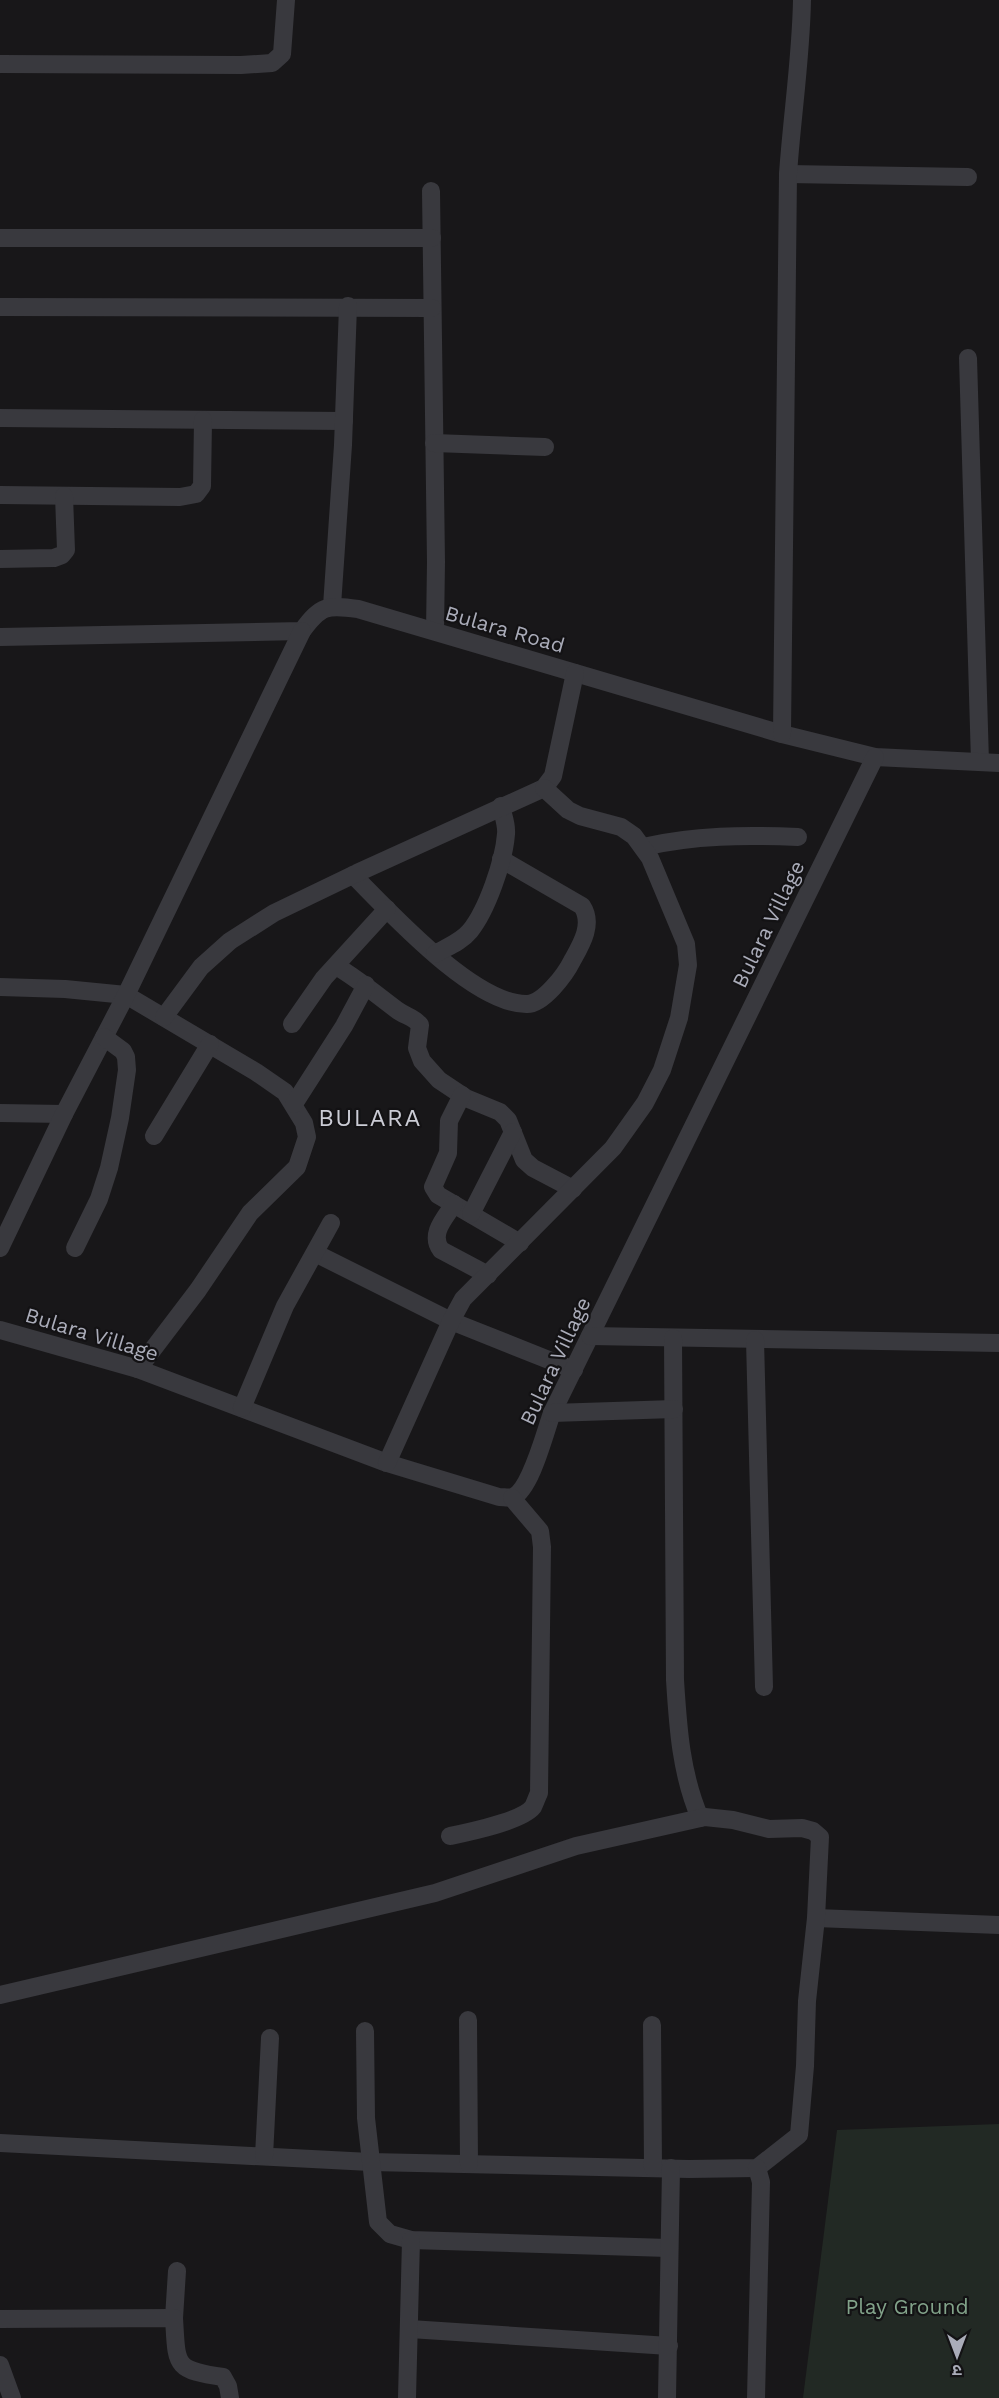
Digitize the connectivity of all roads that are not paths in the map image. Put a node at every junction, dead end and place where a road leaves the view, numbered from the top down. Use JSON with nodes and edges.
{"nodes":[{"id":1,"x":286,"y":0,"type":"edge"},
{"id":2,"x":802,"y":0,"type":"edge"},
{"id":3,"x":0,"y":64,"type":"edge"},
{"id":4,"x":788,"y":174,"type":"junction"},
{"id":5,"x":968,"y":177,"type":"dead end"},
{"id":6,"x":431,"y":191,"type":"dead end"},
{"id":7,"x":0,"y":238,"type":"edge"},
{"id":8,"x":432,"y":238,"type":"junction"},
{"id":9,"x":348,"y":306,"type":"junction"},
{"id":10,"x":0,"y":307,"type":"edge"},
{"id":11,"x":432,"y":308,"type":"junction"},
{"id":12,"x":968,"y":358,"type":"dead end"},
{"id":13,"x":0,"y":418,"type":"edge"},
{"id":14,"x":203,"y":420,"type":"junction"},
{"id":15,"x":344,"y":421,"type":"junction"},
{"id":16,"x":434,"y":443,"type":"junction"},
{"id":17,"x":545,"y":447,"type":"dead end"},
{"id":18,"x":0,"y":495,"type":"edge"},
{"id":19,"x":64,"y":496,"type":"junction"},
{"id":20,"x":0,"y":559,"type":"edge"},
{"id":21,"x":332,"y":606,"type":"junction"},
{"id":22,"x":302,"y":631,"type":"junction"},
{"id":23,"x":435,"y":631,"type":"junction"},
{"id":24,"x":0,"y":637,"type":"edge"},
{"id":25,"x":575,"y":673,"type":"junction"},
{"id":26,"x":782,"y":734,"type":"junction"},
{"id":27,"x":875,"y":757,"type":"junction"},
{"id":28,"x":980,"y":762,"type":"junction"},
{"id":29,"x":999,"y":763,"type":"edge"},
{"id":30,"x":544,"y":788,"type":"junction"},
{"id":31,"x":501,"y":806,"type":"junction"},
{"id":32,"x":798,"y":837,"type":"dead end"},
{"id":33,"x":643,"y":847,"type":"junction"},
{"id":34,"x":501,"y":859,"type":"junction"},
{"id":35,"x":353,"y":874,"type":"junction"},
{"id":36,"x":387,"y":909,"type":"junction"},
{"id":37,"x":435,"y":954,"type":"junction"},
{"id":38,"x":336,"y":966,"type":"junction"},
{"id":39,"x":366,"y":985,"type":"junction"},
{"id":40,"x":0,"y":987,"type":"edge"},
{"id":41,"x":126,"y":995,"type":"junction"},
{"id":42,"x":164,"y":1017,"type":"junction"},
{"id":43,"x":292,"y":1024,"type":"dead end"},
{"id":44,"x":104,"y":1037,"type":"junction"},
{"id":45,"x":210,"y":1044,"type":"junction"},
{"id":46,"x":462,"y":1095,"type":"junction"},
{"id":47,"x":294,"y":1104,"type":"junction"},
{"id":48,"x":0,"y":1113,"type":"edge"},
{"id":49,"x":64,"y":1114,"type":"junction"},
{"id":50,"x":513,"y":1132,"type":"junction"},
{"id":51,"x":154,"y":1136,"type":"dead end"},
{"id":52,"x":573,"y":1189,"type":"junction"},
{"id":53,"x":454,"y":1204,"type":"junction"},
{"id":54,"x":471,"y":1214,"type":"junction"},
{"id":55,"x":331,"y":1223,"type":"dead end"},
{"id":56,"x":520,"y":1243,"type":"junction"},
{"id":57,"x":0,"y":1248,"type":"edge"},
{"id":58,"x":75,"y":1248,"type":"dead end"},
{"id":59,"x":315,"y":1253,"type":"junction"},
{"id":60,"x":488,"y":1275,"type":"junction"},
{"id":61,"x":451,"y":1321,"type":"junction"},
{"id":62,"x":0,"y":1330,"type":"edge"},
{"id":63,"x":590,"y":1336,"type":"junction"},
{"id":64,"x":674,"y":1338,"type":"junction"},
{"id":65,"x":755,"y":1340,"type":"junction"},
{"id":66,"x":999,"y":1343,"type":"edge"},
{"id":67,"x":138,"y":1369,"type":"junction"},
{"id":68,"x":573,"y":1370,"type":"junction"},
{"id":69,"x":242,"y":1408,"type":"junction"},
{"id":70,"x":674,"y":1409,"type":"junction"},
{"id":71,"x":552,"y":1413,"type":"junction"},
{"id":72,"x":387,"y":1462,"type":"junction"},
{"id":73,"x":512,"y":1498,"type":"junction"},
{"id":74,"x":764,"y":1687,"type":"dead end"},
{"id":75,"x":700,"y":1818,"type":"junction"},
{"id":76,"x":450,"y":1836,"type":"dead end"},
{"id":77,"x":816,"y":1918,"type":"junction"},
{"id":78,"x":999,"y":1925,"type":"edge"},
{"id":79,"x":0,"y":1995,"type":"edge"},
{"id":80,"x":468,"y":2020,"type":"dead end"},
{"id":81,"x":652,"y":2025,"type":"dead end"},
{"id":82,"x":365,"y":2031,"type":"dead end"},
{"id":83,"x":270,"y":2038,"type":"dead end"},
{"id":84,"x":0,"y":2142,"type":"edge"},
{"id":85,"x":264,"y":2156,"type":"junction"},
{"id":86,"x":370,"y":2162,"type":"junction"},
{"id":87,"x":469,"y":2164,"type":"junction"},
{"id":88,"x":662,"y":2168,"type":"junction"},
{"id":89,"x":757,"y":2168,"type":"junction"},
{"id":90,"x":411,"y":2240,"type":"junction"},
{"id":91,"x":668,"y":2248,"type":"junction"},
{"id":92,"x":177,"y":2271,"type":"dead end"},
{"id":93,"x":174,"y":2318,"type":"junction"},
{"id":94,"x":0,"y":2319,"type":"edge"},
{"id":95,"x":410,"y":2329,"type":"junction"},
{"id":96,"x":669,"y":2346,"type":"junction"},
{"id":97,"x":0,"y":2366,"type":"edge"},
{"id":98,"x":12,"y":2398,"type":"edge"},
{"id":99,"x":230,"y":2398,"type":"edge"},
{"id":100,"x":407,"y":2398,"type":"edge"},
{"id":101,"x":667,"y":2398,"type":"edge"},
{"id":102,"x":756,"y":2398,"type":"edge"}],
"edges":[{"from":1,"to":3,"type":"street"},
{"from":2,"to":4,"type":"street"},
{"from":4,"to":5,"type":"street"},
{"from":4,"to":26,"type":"street"},
{"from":6,"to":8,"type":"street"},
{"from":7,"to":8,"type":"street"},
{"from":8,"to":11,"type":"street"},
{"from":9,"to":10,"type":"street"},
{"from":9,"to":11,"type":"street"},
{"from":9,"to":15,"type":"street"},
{"from":11,"to":16,"type":"street"},
{"from":12,"to":28,"type":"street"},
{"from":13,"to":14,"type":"street"},
{"from":14,"to":15,"type":"street"},
{"from":14,"to":19,"type":"street"},
{"from":15,"to":21,"type":"street"},
{"from":16,"to":17,"type":"street"},
{"from":16,"to":23,"type":"street"},
{"from":18,"to":19,"type":"street"},
{"from":19,"to":20,"type":"street"},
{"from":21,"to":22,"type":"street"},
{"from":21,"to":23,"type":"street","name":"Bulara Road"},
{"from":22,"to":24,"type":"street"},
{"from":22,"to":41,"type":"street"},
{"from":23,"to":25,"type":"street","name":"Bulara Road"},
{"from":25,"to":26,"type":"street","name":"Bulara Road"},
{"from":25,"to":30,"type":"street"},
{"from":26,"to":27,"type":"street","name":"Bulara Road"},
{"from":27,"to":28,"type":"street","name":"Bulara Road"},
{"from":27,"to":63,"type":"street","name":"Bulara Village"},
{"from":28,"to":29,"type":"street","name":"Bulara Road"},
{"from":30,"to":31,"type":"street"},
{"from":30,"to":33,"type":"street"},
{"from":31,"to":34,"type":"street"},
{"from":31,"to":35,"type":"street"},
{"from":32,"to":33,"type":"street"},
{"from":33,"to":52,"type":"street"},
{"from":34,"to":37,"type":"street"},
{"from":34,"to":37,"type":"street"},
{"from":35,"to":36,"type":"street"},
{"from":35,"to":42,"type":"street"},
{"from":36,"to":37,"type":"street"},
{"from":36,"to":38,"type":"street"},
{"from":38,"to":39,"type":"street"},
{"from":38,"to":43,"type":"street"},
{"from":39,"to":46,"type":"street"},
{"from":39,"to":47,"type":"street"},
{"from":40,"to":41,"type":"street"},
{"from":41,"to":42,"type":"street"},
{"from":41,"to":44,"type":"street"},
{"from":42,"to":45,"type":"street"},
{"from":44,"to":49,"type":"street"},
{"from":44,"to":58,"type":"street"},
{"from":45,"to":47,"type":"street"},
{"from":45,"to":51,"type":"street"},
{"from":46,"to":50,"type":"street"},
{"from":46,"to":53,"type":"street"},
{"from":47,"to":67,"type":"street"},
{"from":48,"to":49,"type":"street"},
{"from":49,"to":57,"type":"street"},
{"from":50,"to":52,"type":"street"},
{"from":50,"to":54,"type":"street"},
{"from":52,"to":56,"type":"street"},
{"from":53,"to":54,"type":"street"},
{"from":53,"to":60,"type":"street"},
{"from":54,"to":56,"type":"street"},
{"from":55,"to":59,"type":"street"},
{"from":56,"to":60,"type":"street"},
{"from":59,"to":61,"type":"street"},
{"from":59,"to":69,"type":"street"},
{"from":60,"to":61,"type":"street"},
{"from":61,"to":68,"type":"street"},
{"from":61,"to":72,"type":"street"},
{"from":62,"to":67,"type":"street","name":"Bulara Village"},
{"from":63,"to":64,"type":"street"},
{"from":63,"to":68,"type":"street","name":"Bulara Village"},
{"from":64,"to":65,"type":"street"},
{"from":64,"to":70,"type":"street"},
{"from":65,"to":66,"type":"street"},
{"from":65,"to":74,"type":"street"},
{"from":67,"to":69,"type":"street","name":"Bulara Village"},
{"from":68,"to":71,"type":"street","name":"Bulara Village"},
{"from":69,"to":72,"type":"street","name":"Bulara Village"},
{"from":70,"to":71,"type":"street"},
{"from":70,"to":75,"type":"street"},
{"from":71,"to":73,"type":"street","name":"Bulara Village"},
{"from":72,"to":73,"type":"street","name":"Bulara Village"},
{"from":73,"to":76,"type":"street"},
{"from":75,"to":77,"type":"street"},
{"from":75,"to":79,"type":"street"},
{"from":77,"to":78,"type":"street"},
{"from":77,"to":89,"type":"street"},
{"from":80,"to":87,"type":"street"},
{"from":81,"to":88,"type":"street"},
{"from":82,"to":86,"type":"street"},
{"from":83,"to":85,"type":"street"},
{"from":84,"to":85,"type":"street"},
{"from":85,"to":86,"type":"street"},
{"from":86,"to":87,"type":"street"},
{"from":86,"to":90,"type":"street"},
{"from":87,"to":88,"type":"street"},
{"from":88,"to":89,"type":"street"},
{"from":88,"to":91,"type":"street"},
{"from":89,"to":102,"type":"street"},
{"from":90,"to":91,"type":"street"},
{"from":90,"to":95,"type":"street"},
{"from":91,"to":96,"type":"street"},
{"from":92,"to":93,"type":"street"},
{"from":93,"to":94,"type":"street"},
{"from":93,"to":99,"type":"street"},
{"from":95,"to":96,"type":"street"},
{"from":95,"to":100,"type":"street"},
{"from":96,"to":101,"type":"street"},
{"from":97,"to":98,"type":"street"}]}
